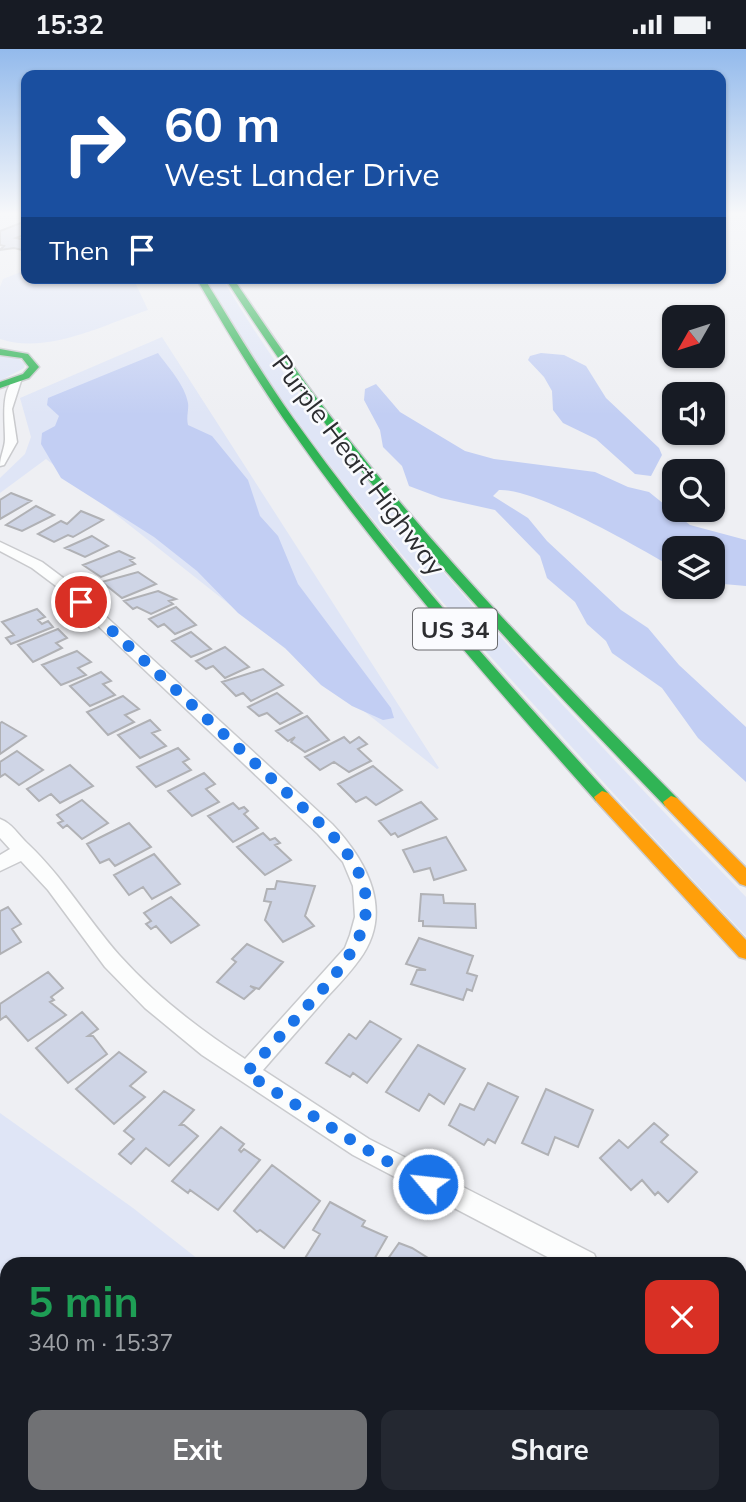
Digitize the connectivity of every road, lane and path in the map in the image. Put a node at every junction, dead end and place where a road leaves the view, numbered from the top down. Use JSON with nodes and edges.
{"nodes":[{"id":1,"x":204,"y":284,"type":"edge"},
{"id":2,"x":233,"y":284,"type":"edge"},
{"id":3,"x":0,"y":351,"type":"edge"},
{"id":4,"x":8,"y":383,"type":"edge"},
{"id":5,"x":3,"y":407,"type":"edge"},
{"id":6,"x":0,"y":462,"type":"edge"},
{"id":7,"x":0,"y":546,"type":"edge"},
{"id":8,"x":0,"y":826,"type":"edge"},
{"id":9,"x":24,"y":850,"type":"junction"},
{"id":10,"x":0,"y":864,"type":"edge"},
{"id":11,"x":746,"y":879,"type":"edge"},
{"id":12,"x":746,"y":952,"type":"edge"},
{"id":13,"x":246,"y":1073,"type":"junction"},
{"id":14,"x":573,"y":1257,"type":"edge"}],
"edges":[{"from":1,"to":12,"type":"main road","name":"Purple Heart Highway","number":"US 34"},
{"from":2,"to":11,"type":"main road","name":"Purple Heart Highway","number":"US 34"},
{"from":3,"to":4,"type":"main road"},
{"from":4,"to":5,"type":"street"},
{"from":5,"to":6,"type":"street"},
{"from":7,"to":13,"type":"street"},
{"from":8,"to":9,"type":"street"},
{"from":9,"to":10,"type":"street"},
{"from":9,"to":13,"type":"street"},
{"from":13,"to":14,"type":"street"}]}
